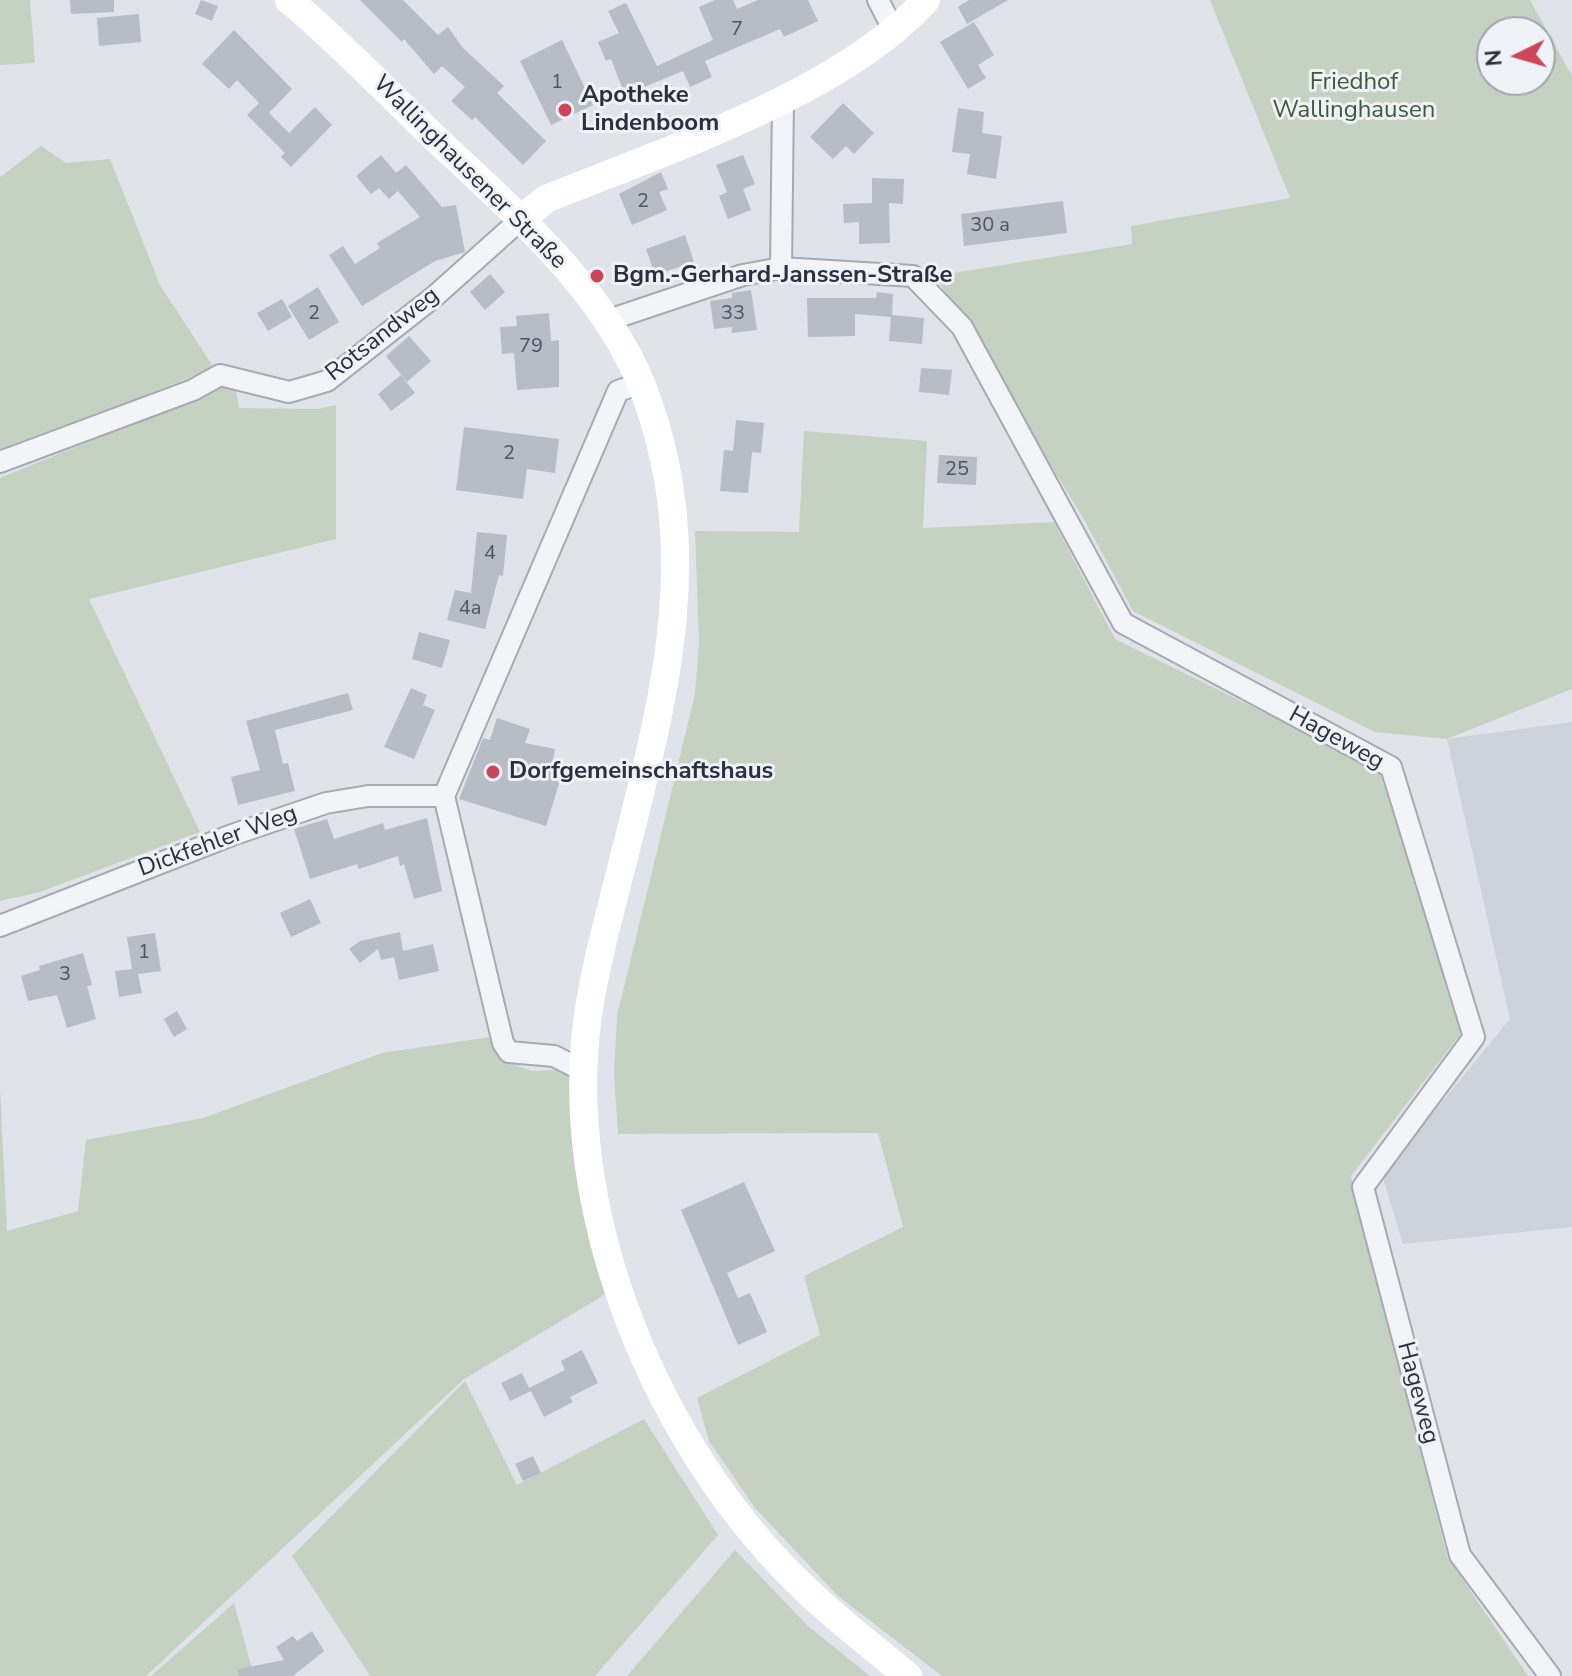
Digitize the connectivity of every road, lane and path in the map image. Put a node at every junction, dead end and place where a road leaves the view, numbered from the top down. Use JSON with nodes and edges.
{"nodes":[{"id":1,"x":289,"y":0,"type":"edge"},
{"id":2,"x":878,"y":0,"type":"edge"},
{"id":3,"x":926,"y":0,"type":"edge"},
{"id":4,"x":894,"y":31,"type":"junction"},
{"id":5,"x":783,"y":99,"type":"junction"},
{"id":6,"x":520,"y":220,"type":"junction"},
{"id":7,"x":781,"y":268,"type":"junction"},
{"id":8,"x":606,"y":321,"type":"junction"},
{"id":9,"x":641,"y":383,"type":"junction"},
{"id":10,"x":0,"y":462,"type":"edge"},
{"id":11,"x":444,"y":796,"type":"junction"},
{"id":12,"x":0,"y":926,"type":"edge"},
{"id":13,"x":584,"y":1071,"type":"junction"},
{"id":14,"x":908,"y":1676,"type":"edge"},
{"id":15,"x":1550,"y":1676,"type":"edge"}],
"edges":[{"from":1,"to":6,"type":"street","name":"Wallinghausener Straße"},
{"from":2,"to":4,"type":"street"},
{"from":3,"to":4,"type":"street"},
{"from":4,"to":5,"type":"street"},
{"from":5,"to":6,"type":"street"},
{"from":5,"to":7,"type":"street"},
{"from":6,"to":8,"type":"street","name":"Wallinghausener Straße"},
{"from":6,"to":10,"type":"street","name":"Rotsandweg"},
{"from":7,"to":8,"type":"street","name":"Hageweg"},
{"from":7,"to":15,"type":"street","name":"Hageweg"},
{"from":8,"to":9,"type":"street","name":"Wallinghausener Straße"},
{"from":9,"to":11,"type":"street"},
{"from":9,"to":13,"type":"street","name":"Wallinghausener Straße"},
{"from":11,"to":12,"type":"street","name":"Dickfehler Weg"},
{"from":11,"to":13,"type":"street"},
{"from":13,"to":14,"type":"street","name":"Wallinghausener Straße"}]}
